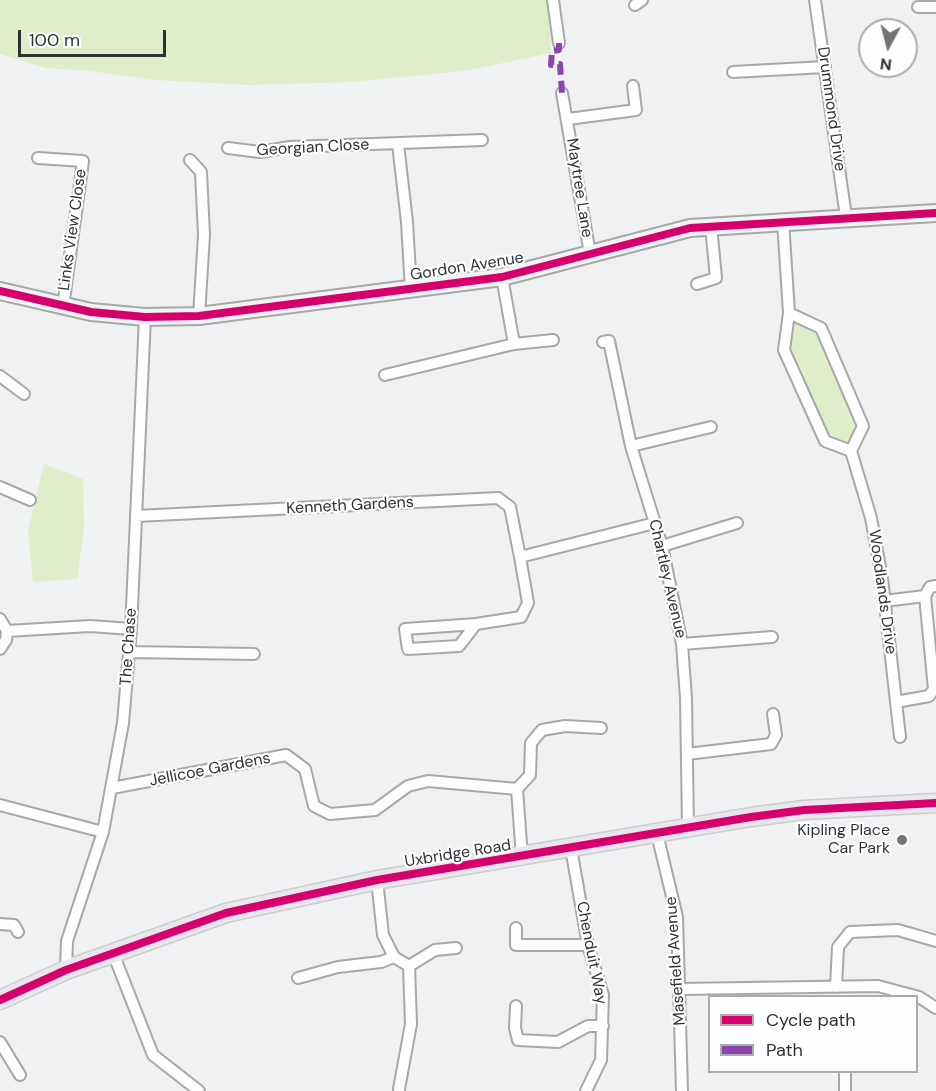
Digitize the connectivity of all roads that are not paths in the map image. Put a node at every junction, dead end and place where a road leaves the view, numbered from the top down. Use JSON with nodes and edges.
{"nodes":[{"id":1,"x":553,"y":0,"type":"edge"},
{"id":2,"x":815,"y":0,"type":"edge"},
{"id":3,"x":918,"y":7,"type":"dead end"},
{"id":4,"x":936,"y":8,"type":"edge"},
{"id":5,"x":559,"y":43,"type":"dead end"},
{"id":6,"x":825,"y":67,"type":"junction"},
{"id":7,"x":733,"y":72,"type":"dead end"},
{"id":8,"x":633,"y":86,"type":"dead end"},
{"id":9,"x":562,"y":93,"type":"dead end"},
{"id":10,"x":568,"y":119,"type":"junction"},
{"id":11,"x":482,"y":140,"type":"dead end"},
{"id":12,"x":398,"y":144,"type":"junction"},
{"id":13,"x":228,"y":148,"type":"dead end"},
{"id":14,"x":38,"y":158,"type":"dead end"},
{"id":15,"x":190,"y":160,"type":"dead end"},
{"id":16,"x":936,"y":213,"type":"edge"},
{"id":17,"x":846,"y":218,"type":"junction"},
{"id":18,"x":783,"y":221,"type":"junction"},
{"id":19,"x":711,"y":226,"type":"junction"},
{"id":20,"x":593,"y":255,"type":"junction"},
{"id":21,"x":502,"y":277,"type":"junction"},
{"id":22,"x":698,"y":284,"type":"dead end"},
{"id":23,"x":411,"y":290,"type":"junction"},
{"id":24,"x":0,"y":291,"type":"edge"},
{"id":25,"x":63,"y":307,"type":"junction"},
{"id":26,"x":789,"y":313,"type":"junction"},
{"id":27,"x":199,"y":316,"type":"junction"},
{"id":28,"x":145,"y":317,"type":"junction"},
{"id":29,"x":553,"y":340,"type":"dead end"},
{"id":30,"x":603,"y":342,"type":"dead end"},
{"id":31,"x":514,"y":344,"type":"junction"},
{"id":32,"x":385,"y":375,"type":"dead end"},
{"id":33,"x":0,"y":376,"type":"edge"},
{"id":34,"x":24,"y":393,"type":"dead end"},
{"id":35,"x":711,"y":427,"type":"dead end"},
{"id":36,"x":631,"y":446,"type":"junction"},
{"id":37,"x":850,"y":451,"type":"junction"},
{"id":38,"x":0,"y":487,"type":"edge"},
{"id":39,"x":30,"y":500,"type":"dead end"},
{"id":40,"x":136,"y":516,"type":"junction"},
{"id":41,"x":655,"y":523,"type":"junction"},
{"id":42,"x":737,"y":523,"type":"dead end"},
{"id":43,"x":662,"y":546,"type":"junction"},
{"id":44,"x":520,"y":556,"type":"junction"},
{"id":45,"x":936,"y":586,"type":"edge"},
{"id":46,"x":925,"y":596,"type":"junction"},
{"id":47,"x":884,"y":601,"type":"junction"},
{"id":48,"x":0,"y":619,"type":"edge"},
{"id":49,"x":476,"y":624,"type":"junction"},
{"id":50,"x":131,"y":629,"type":"junction"},
{"id":51,"x":7,"y":631,"type":"junction"},
{"id":52,"x":772,"y":637,"type":"dead end"},
{"id":53,"x":682,"y":644,"type":"junction"},
{"id":54,"x":0,"y":649,"type":"edge"},
{"id":55,"x":129,"y":652,"type":"junction"},
{"id":56,"x":254,"y":654,"type":"dead end"},
{"id":57,"x":896,"y":702,"type":"junction"},
{"id":58,"x":773,"y":714,"type":"dead end"},
{"id":59,"x":601,"y":728,"type":"dead end"},
{"id":60,"x":900,"y":736,"type":"dead end"},
{"id":61,"x":687,"y":754,"type":"junction"},
{"id":62,"x":112,"y":788,"type":"junction"},
{"id":63,"x":517,"y":789,"type":"junction"},
{"id":64,"x":936,"y":803,"type":"edge"},
{"id":65,"x":0,"y":805,"type":"edge"},
{"id":66,"x":688,"y":828,"type":"junction"},
{"id":67,"x":103,"y":832,"type":"junction"},
{"id":68,"x":657,"y":834,"type":"junction"},
{"id":69,"x":571,"y":848,"type":"junction"},
{"id":70,"x":522,"y":857,"type":"junction"},
{"id":71,"x":377,"y":880,"type":"junction"},
{"id":72,"x":0,"y":924,"type":"edge"},
{"id":73,"x":516,"y":928,"type":"dead end"},
{"id":74,"x":18,"y":932,"type":"dead end"},
{"id":75,"x":935,"y":939,"type":"edge"},
{"id":76,"x":588,"y":945,"type":"junction"},
{"id":77,"x":456,"y":948,"type":"dead end"},
{"id":78,"x":113,"y":953,"type":"junction"},
{"id":79,"x":394,"y":957,"type":"junction"},
{"id":80,"x":409,"y":966,"type":"junction"},
{"id":81,"x":66,"y":970,"type":"junction"},
{"id":82,"x":298,"y":978,"type":"dead end"},
{"id":83,"x":680,"y":989,"type":"junction"},
{"id":84,"x":842,"y":990,"type":"edge"},
{"id":85,"x":912,"y":995,"type":"edge"},
{"id":86,"x":918,"y":997,"type":"edge"},
{"id":87,"x":0,"y":1000,"type":"edge"},
{"id":88,"x":516,"y":1006,"type":"dead end"},
{"id":89,"x":936,"y":1008,"type":"edge"},
{"id":90,"x":603,"y":1026,"type":"junction"},
{"id":91,"x":0,"y":1042,"type":"edge"},
{"id":92,"x":845,"y":1073,"type":"edge"},
{"id":93,"x":20,"y":1074,"type":"dead end"},
{"id":94,"x":399,"y":1089,"type":"dead end"},
{"id":95,"x":199,"y":1091,"type":"edge"},
{"id":96,"x":586,"y":1091,"type":"edge"},
{"id":97,"x":682,"y":1091,"type":"edge"},
{"id":98,"x":845,"y":1091,"type":"edge"}],
"edges":[{"from":1,"to":5,"type":"street"},
{"from":2,"to":6,"type":"street","name":"Drummond Drive"},
{"from":3,"to":4,"type":"street"},
{"from":6,"to":7,"type":"street"},
{"from":6,"to":17,"type":"street","name":"Drummond Drive"},
{"from":8,"to":10,"type":"street"},
{"from":9,"to":10,"type":"street","name":"Maytree Lane"},
{"from":10,"to":20,"type":"street","name":"Maytree Lane"},
{"from":11,"to":12,"type":"street","name":"Georgian Close"},
{"from":12,"to":13,"type":"street","name":"Georgian Close"},
{"from":12,"to":23,"type":"street"},
{"from":14,"to":25,"type":"street","name":"Links View Close"},
{"from":15,"to":27,"type":"street"},
{"from":16,"to":17,"type":"street","name":"Gordon Avenue"},
{"from":17,"to":18,"type":"street","name":"Gordon Avenue"},
{"from":18,"to":19,"type":"street","name":"Gordon Avenue"},
{"from":18,"to":26,"type":"street"},
{"from":19,"to":20,"type":"street","name":"Gordon Avenue"},
{"from":19,"to":22,"type":"street"},
{"from":20,"to":21,"type":"street","name":"Gordon Avenue"},
{"from":21,"to":23,"type":"street","name":"Gordon Avenue"},
{"from":21,"to":31,"type":"street"},
{"from":23,"to":27,"type":"street","name":"Gordon Avenue"},
{"from":24,"to":25,"type":"street","name":"Gordon Avenue"},
{"from":25,"to":28,"type":"street","name":"Gordon Avenue"},
{"from":26,"to":37,"type":"street"},
{"from":26,"to":37,"type":"street"},
{"from":27,"to":28,"type":"street","name":"Gordon Avenue"},
{"from":28,"to":40,"type":"street","name":"The Chase"},
{"from":29,"to":31,"type":"street"},
{"from":30,"to":36,"type":"street","name":"Chartley Avenue"},
{"from":31,"to":32,"type":"street"},
{"from":33,"to":34,"type":"street"},
{"from":35,"to":36,"type":"street"},
{"from":36,"to":41,"type":"street","name":"Chartley Avenue"},
{"from":37,"to":47,"type":"street","name":"Woodlands Drive"},
{"from":38,"to":39,"type":"street"},
{"from":40,"to":44,"type":"street","name":"Kenneth Gardens"},
{"from":40,"to":50,"type":"street","name":"The Chase"},
{"from":41,"to":43,"type":"street","name":"Chartley Avenue"},
{"from":41,"to":44,"type":"street"},
{"from":42,"to":43,"type":"street"},
{"from":43,"to":53,"type":"street","name":"Chartley Avenue"},
{"from":44,"to":49,"type":"street","name":"Kenneth Gardens"},
{"from":45,"to":46,"type":"street"},
{"from":46,"to":47,"type":"street"},
{"from":46,"to":57,"type":"street"},
{"from":47,"to":57,"type":"street","name":"Woodlands Drive"},
{"from":48,"to":51,"type":"street"},
{"from":49,"to":49,"type":"street"},
{"from":50,"to":51,"type":"street"},
{"from":50,"to":55,"type":"street","name":"The Chase"},
{"from":51,"to":54,"type":"street"},
{"from":52,"to":53,"type":"street"},
{"from":53,"to":61,"type":"street","name":"Chartley Avenue"},
{"from":55,"to":56,"type":"street"},
{"from":55,"to":62,"type":"street","name":"The Chase"},
{"from":57,"to":60,"type":"street","name":"Woodlands Drive"},
{"from":58,"to":61,"type":"street"},
{"from":59,"to":63,"type":"street"},
{"from":61,"to":66,"type":"street","name":"Chartley Avenue"},
{"from":62,"to":63,"type":"street","name":"Jellicoe Gardens"},
{"from":62,"to":67,"type":"street","name":"The Chase"},
{"from":63,"to":70,"type":"street"},
{"from":64,"to":66,"type":"main road","name":"Uxbridge Road"},
{"from":65,"to":67,"type":"street"},
{"from":66,"to":68,"type":"main road","name":"Uxbridge Road"},
{"from":67,"to":81,"type":"street","name":"The Chase"},
{"from":68,"to":69,"type":"main road","name":"Uxbridge Road"},
{"from":68,"to":83,"type":"street","name":"Masefield Avenue"},
{"from":69,"to":70,"type":"main road","name":"Uxbridge Road"},
{"from":69,"to":76,"type":"street","name":"Chenduit Way"},
{"from":70,"to":71,"type":"main road","name":"Uxbridge Road"},
{"from":71,"to":78,"type":"main road","name":"Uxbridge Road"},
{"from":71,"to":79,"type":"street"},
{"from":72,"to":74,"type":"street"},
{"from":73,"to":76,"type":"street"},
{"from":75,"to":84,"type":"street"},
{"from":76,"to":90,"type":"street","name":"Chenduit Way"},
{"from":77,"to":80,"type":"street"},
{"from":78,"to":81,"type":"main road","name":"Uxbridge Road"},
{"from":78,"to":95,"type":"street"},
{"from":79,"to":80,"type":"street"},
{"from":79,"to":82,"type":"street"},
{"from":80,"to":94,"type":"street"},
{"from":81,"to":87,"type":"main road","name":"Uxbridge Road"},
{"from":83,"to":84,"type":"street"},
{"from":83,"to":97,"type":"street","name":"Masefield Avenue"},
{"from":84,"to":85,"type":"street"},
{"from":86,"to":89,"type":"street"},
{"from":88,"to":90,"type":"street"},
{"from":90,"to":96,"type":"street","name":"Chenduit Way"},
{"from":91,"to":93,"type":"street"},
{"from":92,"to":98,"type":"street"}]}
